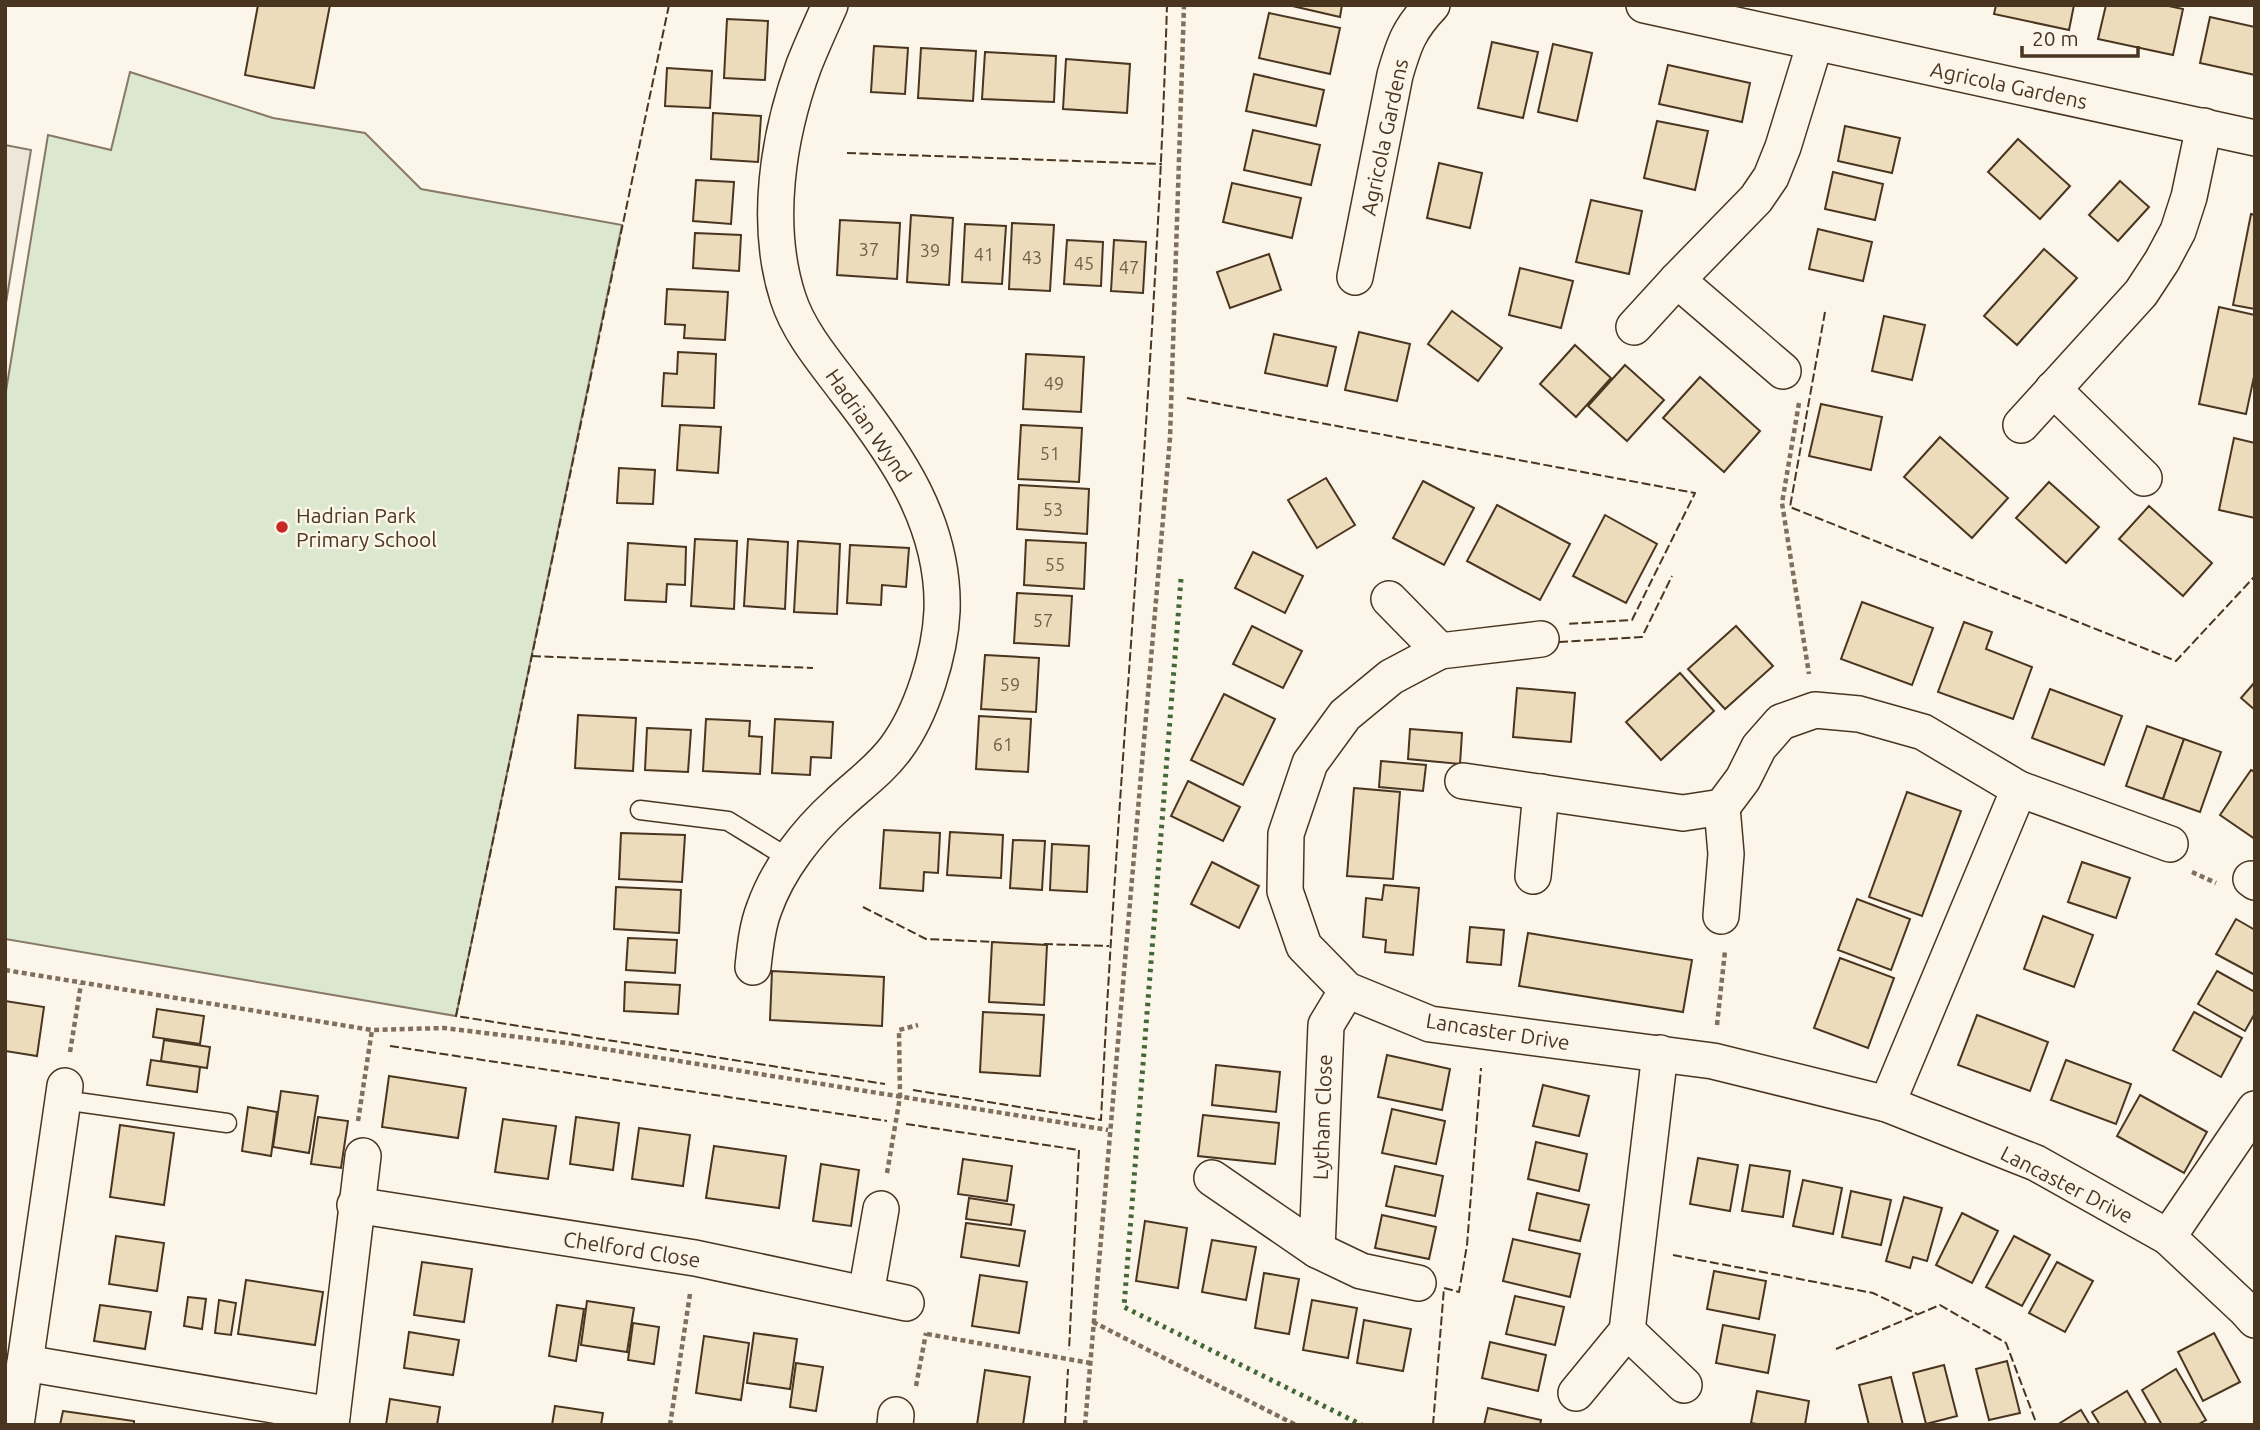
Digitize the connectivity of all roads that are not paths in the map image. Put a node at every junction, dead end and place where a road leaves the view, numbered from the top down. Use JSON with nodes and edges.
{"nodes":[{"id":1,"x":830,"y":5,"type":"edge"},
{"id":2,"x":1432,"y":5,"type":"edge"},
{"id":3,"x":1644,"y":5,"type":"edge"},
{"id":4,"x":1815,"y":43,"type":"junction"},
{"id":5,"x":2204,"y":126,"type":"junction"},
{"id":6,"x":2255,"y":138,"type":"edge"},
{"id":7,"x":1354,"y":277,"type":"dead end"},
{"id":8,"x":1677,"y":280,"type":"junction"},
{"id":9,"x":1634,"y":327,"type":"dead end"},
{"id":10,"x":1783,"y":371,"type":"road end"},
{"id":11,"x":2053,"y":389,"type":"junction"},
{"id":12,"x":2021,"y":425,"type":"dead end"},
{"id":13,"x":2144,"y":478,"type":"dead end"},
{"id":14,"x":1389,"y":599,"type":"dead end"},
{"id":15,"x":1541,"y":639,"type":"dead end"},
{"id":16,"x":1440,"y":651,"type":"junction"},
{"id":17,"x":1463,"y":781,"type":"dead end"},
{"id":18,"x":2019,"y":789,"type":"junction"},
{"id":19,"x":1541,"y":792,"type":"junction"},
{"id":20,"x":1722,"y":807,"type":"junction"},
{"id":21,"x":640,"y":810,"type":"dead end"},
{"id":22,"x":2170,"y":844,"type":"road end"},
{"id":23,"x":790,"y":859,"type":"junction"},
{"id":24,"x":1533,"y":876,"type":"dead end"},
{"id":25,"x":1721,"y":916,"type":"road end"},
{"id":26,"x":753,"y":967,"type":"dead end"},
{"id":27,"x":1347,"y":990,"type":"junction"},
{"id":28,"x":1660,"y":1053,"type":"junction"},
{"id":29,"x":64,"y":1093,"type":"joint"},
{"id":30,"x":1887,"y":1104,"type":"junction"},
{"id":31,"x":2255,"y":1109,"type":"edge"},
{"id":32,"x":226,"y":1123,"type":"dead end"},
{"id":33,"x":363,"y":1156,"type":"road end"},
{"id":34,"x":1212,"y":1178,"type":"dead end"},
{"id":35,"x":355,"y":1205,"type":"junction"},
{"id":36,"x":881,"y":1209,"type":"road end"},
{"id":37,"x":2168,"y":1237,"type":"junction"},
{"id":38,"x":1317,"y":1250,"type":"junction"},
{"id":39,"x":1418,"y":1283,"type":"dead end"},
{"id":40,"x":866,"y":1294,"type":"junction"},
{"id":41,"x":906,"y":1303,"type":"road end"},
{"id":42,"x":2255,"y":1320,"type":"edge"},
{"id":43,"x":1627,"y":1331,"type":"junction"},
{"id":44,"x":25,"y":1363,"type":"junction"},
{"id":45,"x":1684,"y":1385,"type":"dead end"},
{"id":46,"x":1576,"y":1393,"type":"dead end"},
{"id":47,"x":331,"y":1420,"type":"edge"},
{"id":48,"x":16,"y":1425,"type":"edge"}],
"edges":[{"from":1,"to":23,"type":"street","name":"Hadrian Wynd"},
{"from":2,"to":7,"type":"street","name":"Agricola Gardens"},
{"from":3,"to":4,"type":"street","name":"Agricola Gardens"},
{"from":4,"to":5,"type":"street","name":"Agricola Gardens"},
{"from":4,"to":8,"type":"street"},
{"from":5,"to":6,"type":"street","name":"Agricola Gardens"},
{"from":5,"to":11,"type":"street"},
{"from":8,"to":9,"type":"street"},
{"from":8,"to":10,"type":"street"},
{"from":11,"to":12,"type":"street"},
{"from":11,"to":13,"type":"street"},
{"from":14,"to":16,"type":"street"},
{"from":15,"to":16,"type":"street","name":"Lancaster Drive"},
{"from":16,"to":27,"type":"street","name":"Lancaster Drive"},
{"from":17,"to":19,"type":"street"},
{"from":18,"to":20,"type":"street"},
{"from":18,"to":22,"type":"street"},
{"from":18,"to":30,"type":"street"},
{"from":19,"to":20,"type":"street"},
{"from":19,"to":24,"type":"street"},
{"from":20,"to":25,"type":"street"},
{"from":21,"to":23,"type":"lane"},
{"from":23,"to":26,"type":"street","name":"Hadrian Wynd"},
{"from":27,"to":28,"type":"street","name":"Lancaster Drive"},
{"from":27,"to":38,"type":"street","name":"Lytham Close"},
{"from":28,"to":30,"type":"street","name":"Lancaster Drive"},
{"from":28,"to":43,"type":"street"},
{"from":29,"to":32,"type":"lane"},
{"from":29,"to":44,"type":"street"},
{"from":30,"to":37,"type":"street","name":"Lancaster Drive"},
{"from":31,"to":37,"type":"street"},
{"from":33,"to":35,"type":"street"},
{"from":34,"to":38,"type":"street"},
{"from":35,"to":40,"type":"street","name":"Chelford Close"},
{"from":35,"to":47,"type":"street"},
{"from":36,"to":40,"type":"street"},
{"from":37,"to":42,"type":"street","name":"Lancaster Drive"},
{"from":38,"to":39,"type":"street"},
{"from":40,"to":41,"type":"street","name":"Chelford Close"},
{"from":43,"to":45,"type":"street"},
{"from":43,"to":46,"type":"street"},
{"from":44,"to":47,"type":"street"},
{"from":44,"to":48,"type":"street"}]}
